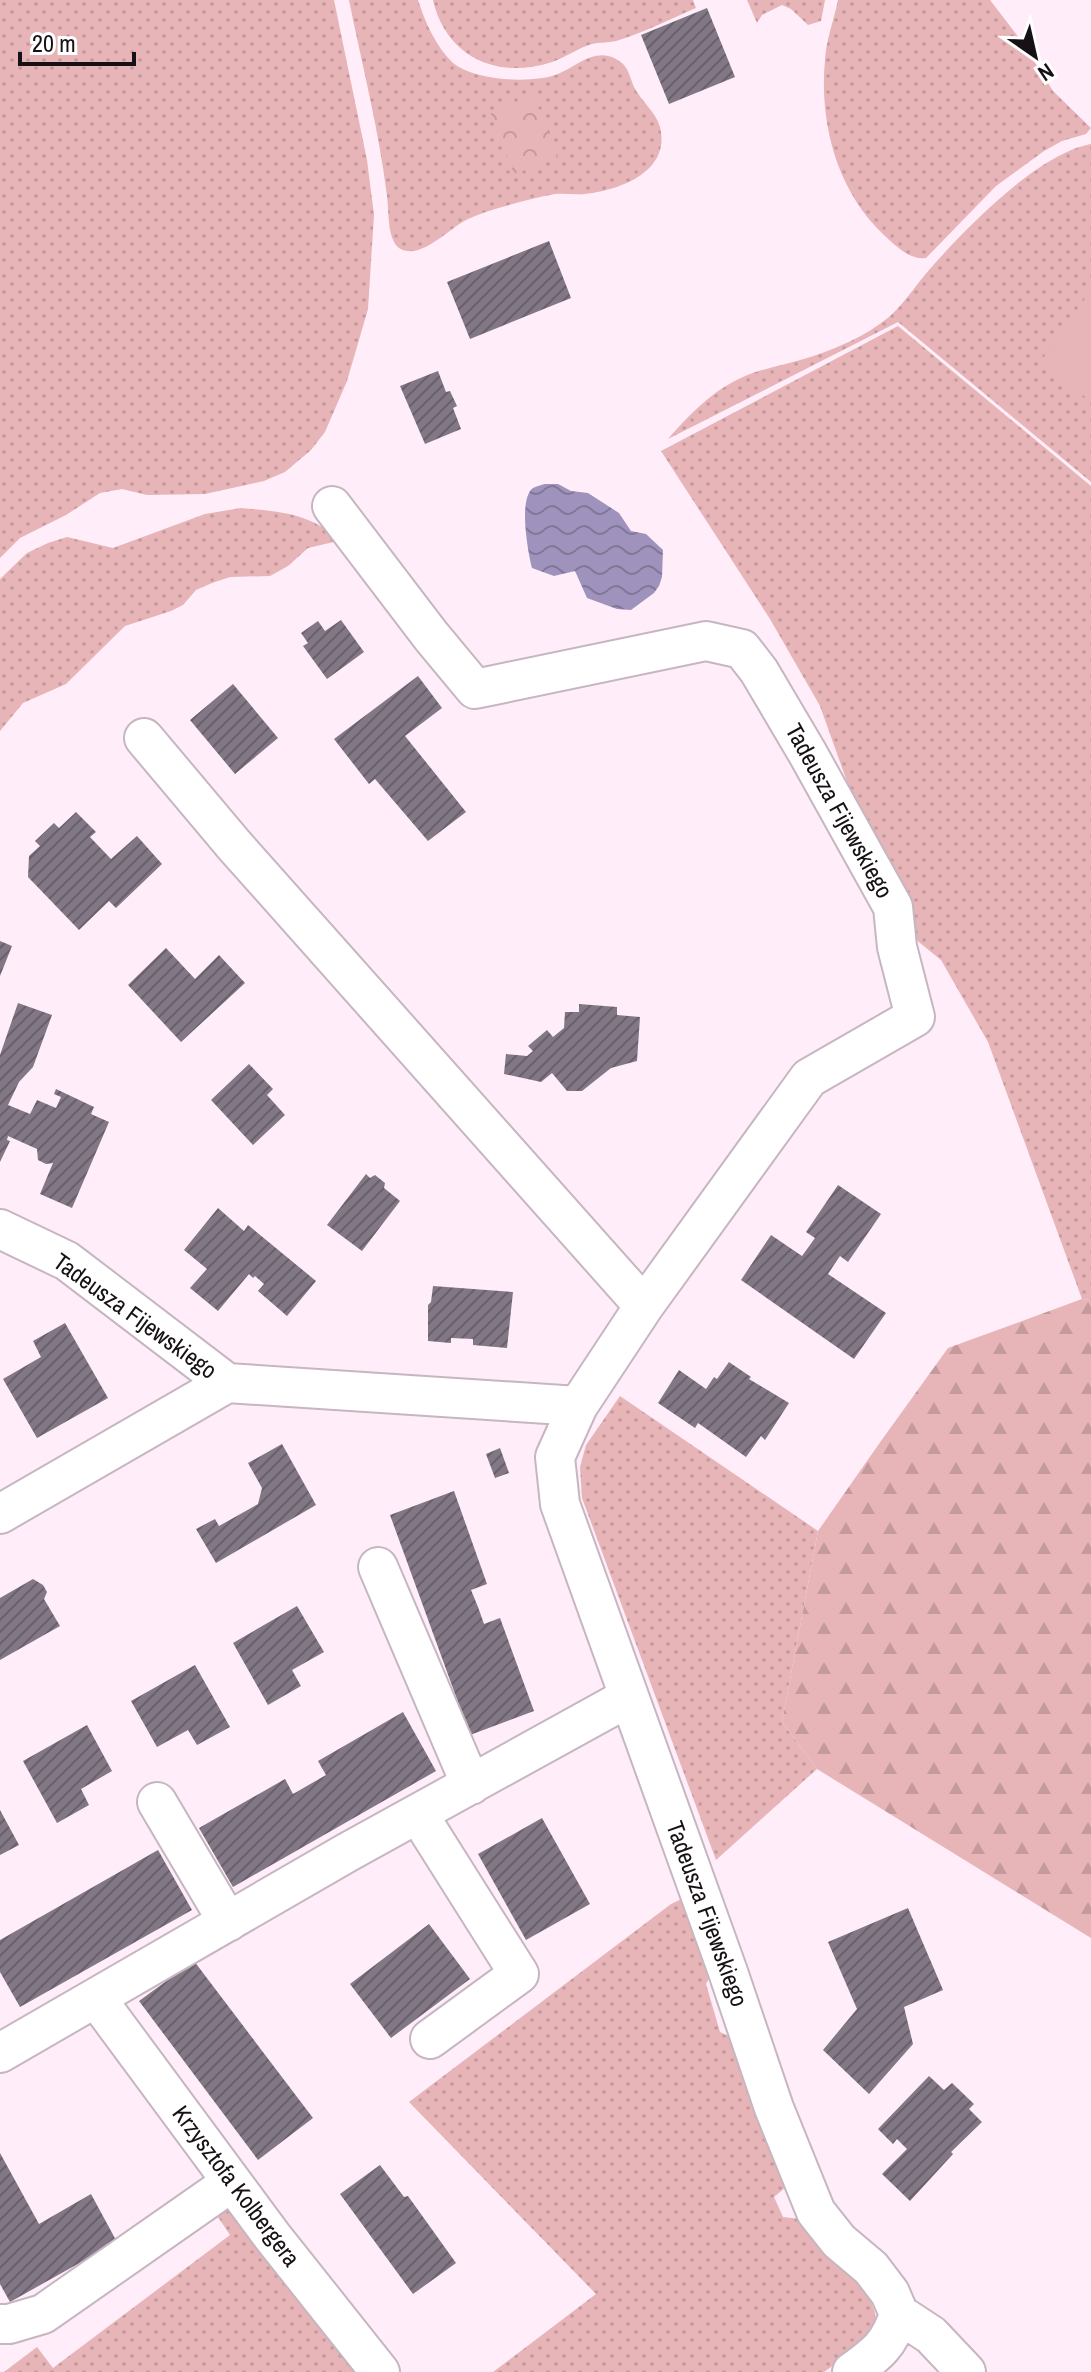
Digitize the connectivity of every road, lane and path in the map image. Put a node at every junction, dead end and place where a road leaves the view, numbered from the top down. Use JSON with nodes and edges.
{"nodes":[{"id":1,"x":332,"y":506,"type":"dead end"},
{"id":2,"x":144,"y":738,"type":"dead end"},
{"id":3,"x":0,"y":1229,"type":"edge"},
{"id":4,"x":644,"y":1306,"type":"junction"},
{"id":5,"x":227,"y":1383,"type":"junction"},
{"id":6,"x":578,"y":1406,"type":"junction"},
{"id":7,"x":0,"y":1514,"type":"edge"},
{"id":8,"x":378,"y":1567,"type":"dead end"},
{"id":9,"x":629,"y":1697,"type":"junction"},
{"id":10,"x":471,"y":1785,"type":"junction"},
{"id":11,"x":157,"y":1802,"type":"dead end"},
{"id":12,"x":418,"y":1814,"type":"junction"},
{"id":13,"x":228,"y":1922,"type":"junction"},
{"id":14,"x":96,"y":1998,"type":"junction"},
{"id":15,"x":6,"y":2037,"type":"edge"},
{"id":16,"x":430,"y":2039,"type":"dead end"},
{"id":17,"x":232,"y":2182,"type":"junction"},
{"id":18,"x":899,"y":2314,"type":"junction"},
{"id":19,"x":0,"y":2324,"type":"edge"},
{"id":20,"x":380,"y":2372,"type":"edge"},
{"id":21,"x":852,"y":2372,"type":"edge"},
{"id":22,"x":966,"y":2372,"type":"edge"}],
"edges":[{"from":1,"to":4,"type":"street","name":"Tadeusza Fijewskiego"},
{"from":2,"to":4,"type":"street"},
{"from":3,"to":5,"type":"street","name":"Tadeusza Fijewskiego"},
{"from":4,"to":6,"type":"street","name":"Tadeusza Fijewskiego"},
{"from":5,"to":6,"type":"street","name":"Tadeusza Fijewskiego"},
{"from":5,"to":7,"type":"street","name":"Tadeusza Fijewskiego"},
{"from":6,"to":9,"type":"street","name":"Tadeusza Fijewskiego"},
{"from":8,"to":10,"type":"street"},
{"from":9,"to":10,"type":"street"},
{"from":9,"to":18,"type":"street","name":"Tadeusza Fijewskiego"},
{"from":10,"to":12,"type":"street"},
{"from":11,"to":13,"type":"street"},
{"from":12,"to":13,"type":"street"},
{"from":12,"to":16,"type":"street"},
{"from":13,"to":14,"type":"street"},
{"from":14,"to":15,"type":"street"},
{"from":14,"to":17,"type":"street","name":"Krzysztofa Kolbergera"},
{"from":17,"to":19,"type":"street"},
{"from":17,"to":20,"type":"street","name":"Krzysztofa Kolbergera"},
{"from":18,"to":21,"type":"street"},
{"from":18,"to":22,"type":"street","name":"Tadeusza Fijewskiego"}]}
